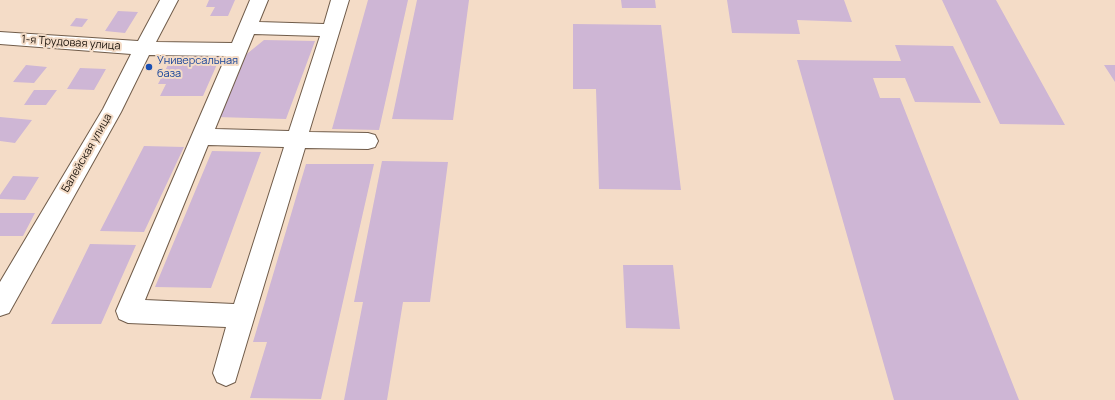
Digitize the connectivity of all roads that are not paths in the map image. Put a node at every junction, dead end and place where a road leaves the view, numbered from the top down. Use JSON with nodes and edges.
{"nodes":[{"id":1,"x":170,"y":0,"type":"edge"},
{"id":2,"x":259,"y":0,"type":"edge"},
{"id":3,"x":340,"y":0,"type":"edge"},
{"id":4,"x":247,"y":28,"type":"junction"},
{"id":5,"x":331,"y":30,"type":"junction"},
{"id":6,"x":0,"y":38,"type":"edge"},
{"id":7,"x":143,"y":48,"type":"junction"},
{"id":8,"x":238,"y":50,"type":"junction"},
{"id":9,"x":202,"y":137,"type":"junction"},
{"id":10,"x":297,"y":140,"type":"junction"},
{"id":11,"x":368,"y":141,"type":"dead end"},
{"id":12,"x":0,"y":305,"type":"edge"},
{"id":13,"x":242,"y":316,"type":"junction"},
{"id":14,"x":226,"y":373,"type":"dead end"}],
"edges":[{"from":1,"to":7,"type":"street","name":"Балейская улица"},
{"from":2,"to":4,"type":"street"},
{"from":3,"to":5,"type":"street"},
{"from":4,"to":5,"type":"street"},
{"from":4,"to":8,"type":"street"},
{"from":5,"to":10,"type":"street"},
{"from":6,"to":7,"type":"street","name":"1-я Трудовая улица"},
{"from":7,"to":8,"type":"street","name":"1-я Трудовая улица"},
{"from":7,"to":12,"type":"street","name":"Балейская улица"},
{"from":8,"to":9,"type":"street"},
{"from":9,"to":10,"type":"street"},
{"from":9,"to":13,"type":"street"},
{"from":10,"to":11,"type":"street"},
{"from":10,"to":13,"type":"street"},
{"from":13,"to":14,"type":"street"}]}
